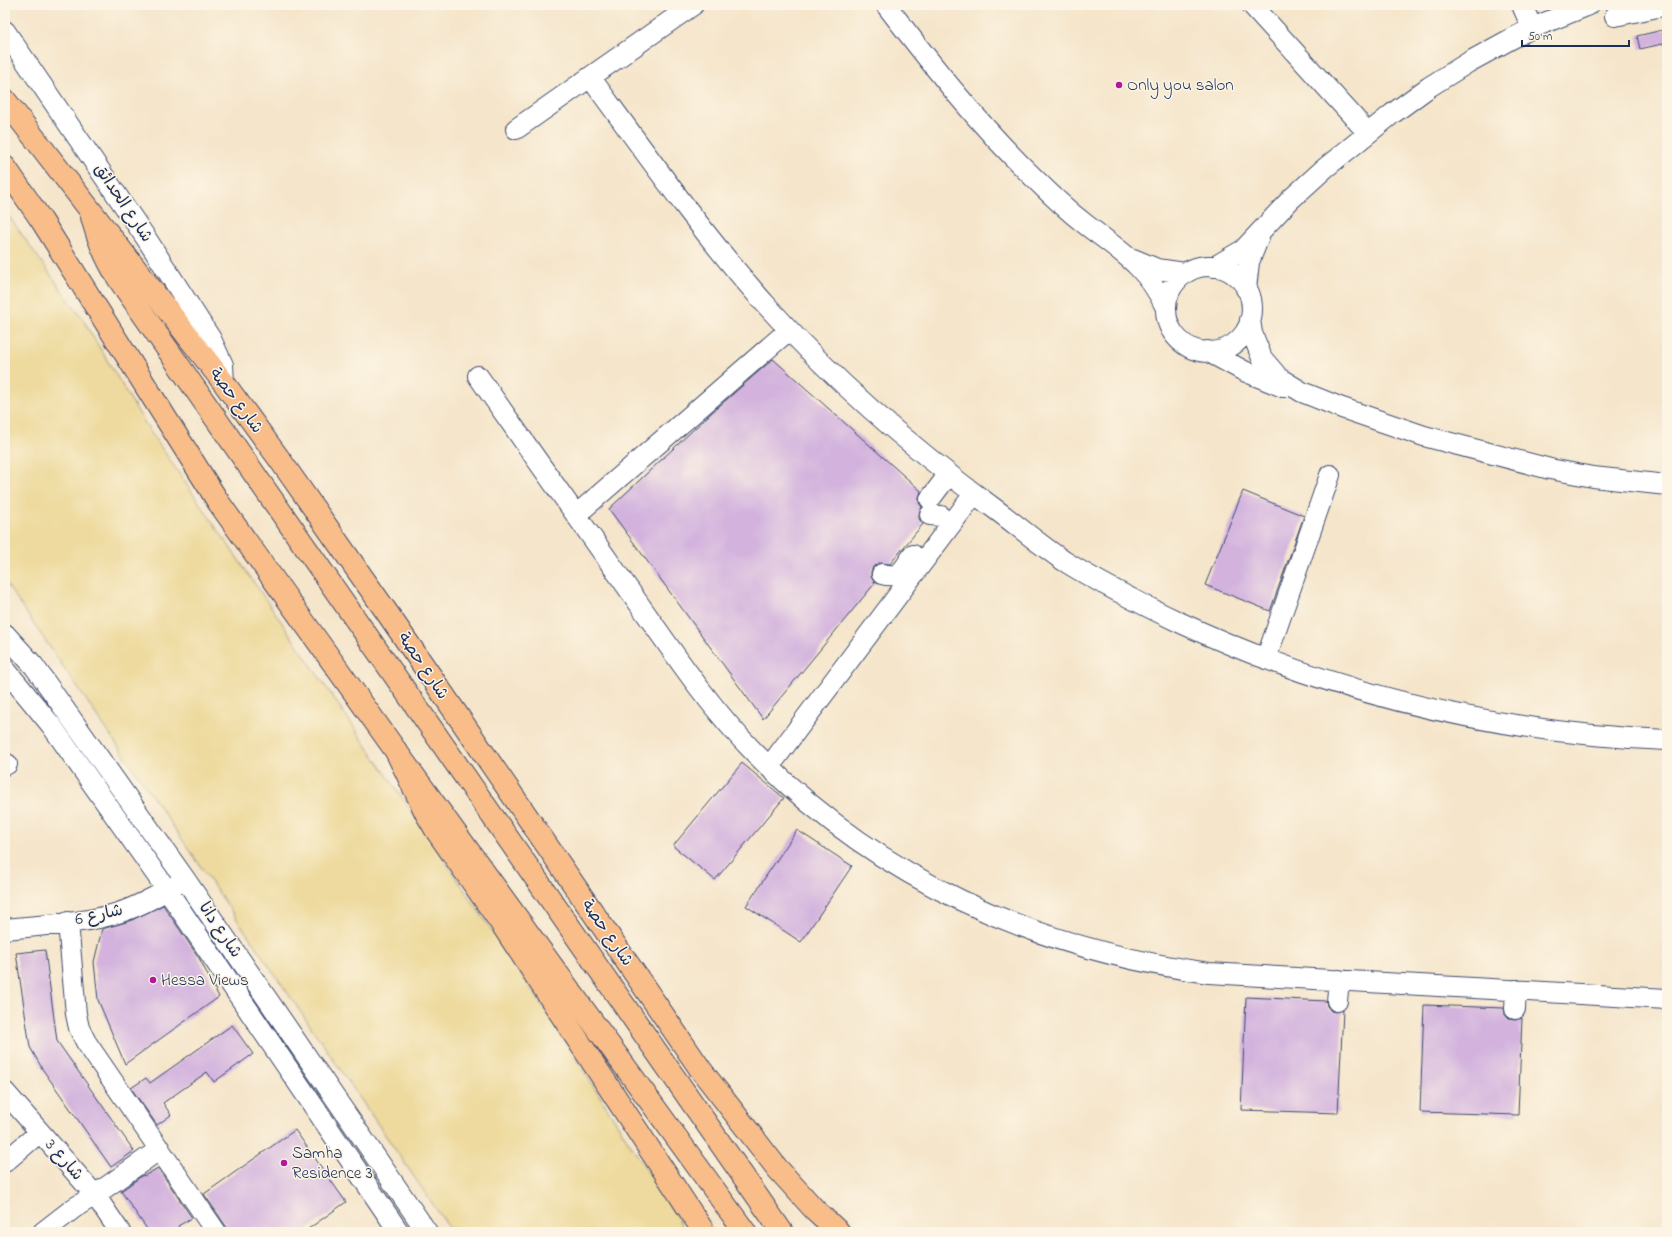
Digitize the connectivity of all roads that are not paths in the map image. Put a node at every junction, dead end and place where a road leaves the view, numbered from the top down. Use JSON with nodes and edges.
{"nodes":[{"id":1,"x":693,"y":5,"type":"edge"},
{"id":2,"x":886,"y":5,"type":"edge"},
{"id":3,"x":1252,"y":5,"type":"edge"},
{"id":4,"x":1522,"y":5,"type":"edge"},
{"id":5,"x":1589,"y":5,"type":"edge"},
{"id":6,"x":1667,"y":5,"type":"edge"},
{"id":7,"x":1615,"y":16,"type":"dead end"},
{"id":8,"x":1532,"y":28,"type":"junction"},
{"id":9,"x":5,"y":31,"type":"edge"},
{"id":10,"x":590,"y":77,"type":"junction"},
{"id":11,"x":5,"y":100,"type":"edge"},
{"id":12,"x":516,"y":128,"type":"dead end"},
{"id":13,"x":1368,"y":133,"type":"junction"},
{"id":14,"x":5,"y":167,"type":"edge"},
{"id":15,"x":91,"y":213,"type":"junction"},
{"id":16,"x":1265,"y":226,"type":"junction"},
{"id":17,"x":1130,"y":257,"type":"junction"},
{"id":18,"x":1214,"y":266,"type":"junction"},
{"id":19,"x":1185,"y":273,"type":"junction"},
{"id":20,"x":1246,"y":289,"type":"junction"},
{"id":21,"x":1166,"y":308,"type":"junction"},
{"id":22,"x":1250,"y":320,"type":"junction"},
{"id":23,"x":789,"y":330,"type":"junction"},
{"id":24,"x":1207,"y":351,"type":"junction"},
{"id":25,"x":478,"y":376,"type":"dead end"},
{"id":26,"x":224,"y":383,"type":"junction"},
{"id":27,"x":1302,"y":392,"type":"junction"},
{"id":28,"x":1330,"y":475,"type":"dead end"},
{"id":29,"x":962,"y":484,"type":"junction"},
{"id":30,"x":1667,"y":485,"type":"edge"},
{"id":31,"x":576,"y":515,"type":"junction"},
{"id":32,"x":882,"y":574,"type":"dead end"},
{"id":33,"x":5,"y":634,"type":"edge"},
{"id":34,"x":1266,"y":659,"type":"junction"},
{"id":35,"x":5,"y":669,"type":"edge"},
{"id":36,"x":1667,"y":740,"type":"edge"},
{"id":37,"x":396,"y":751,"type":"junction"},
{"id":38,"x":770,"y":767,"type":"junction"},
{"id":39,"x":185,"y":879,"type":"junction"},
{"id":40,"x":167,"y":890,"type":"junction"},
{"id":41,"x":68,"y":922,"type":"junction"},
{"id":42,"x":5,"y":929,"type":"edge"},
{"id":43,"x":1339,"y":980,"type":"junction"},
{"id":44,"x":1667,"y":999,"type":"edge"},
{"id":45,"x":1337,"y":1001,"type":"dead end"},
{"id":46,"x":5,"y":1092,"type":"edge"},
{"id":47,"x":40,"y":1132,"type":"junction"},
{"id":48,"x":160,"y":1149,"type":"junction"},
{"id":49,"x":5,"y":1162,"type":"edge"},
{"id":50,"x":95,"y":1195,"type":"junction"},
{"id":51,"x":43,"y":1232,"type":"edge"},
{"id":52,"x":120,"y":1232,"type":"edge"},
{"id":53,"x":216,"y":1232,"type":"edge"},
{"id":54,"x":399,"y":1232,"type":"edge"},
{"id":55,"x":427,"y":1232,"type":"edge"},
{"id":56,"x":704,"y":1232,"type":"edge"},
{"id":57,"x":745,"y":1232,"type":"edge"},
{"id":58,"x":782,"y":1232,"type":"edge"},
{"id":59,"x":839,"y":1232,"type":"edge"}],
"edges":[{"from":1,"to":10,"type":"street"},
{"from":2,"to":17,"type":"street"},
{"from":3,"to":13,"type":"street"},
{"from":4,"to":8,"type":"street"},
{"from":5,"to":8,"type":"street"},
{"from":6,"to":7,"type":"street"},
{"from":8,"to":13,"type":"street"},
{"from":9,"to":26,"type":"street","name":"شارع الحدائق"},
{"from":10,"to":12,"type":"street"},
{"from":10,"to":23,"type":"street"},
{"from":11,"to":15,"type":"main road","name":"شارع حصة"},
{"from":13,"to":16,"type":"street"},
{"from":14,"to":37,"type":"main road"},
{"from":15,"to":26,"type":"main road","name":"شارع حصة"},
{"from":15,"to":58,"type":"main road"},
{"from":16,"to":18,"type":"street"},
{"from":16,"to":20,"type":"street"},
{"from":17,"to":19,"type":"street"},
{"from":17,"to":21,"type":"street"},
{"from":18,"to":19,"type":"street"},
{"from":18,"to":20,"type":"street"},
{"from":19,"to":21,"type":"street"},
{"from":20,"to":22,"type":"street"},
{"from":21,"to":24,"type":"street"},
{"from":22,"to":24,"type":"street"},
{"from":22,"to":27,"type":"street"},
{"from":23,"to":29,"type":"street"},
{"from":23,"to":31,"type":"street"},
{"from":24,"to":27,"type":"street"},
{"from":25,"to":31,"type":"street"},
{"from":26,"to":59,"type":"main road","name":"شارع حصة"},
{"from":27,"to":30,"type":"street"},
{"from":28,"to":34,"type":"street"},
{"from":29,"to":32,"type":"street"},
{"from":29,"to":34,"type":"street"},
{"from":29,"to":38,"type":"street"},
{"from":31,"to":38,"type":"street"},
{"from":33,"to":39,"type":"street","name":"شارع دانا"},
{"from":34,"to":36,"type":"street"},
{"from":35,"to":40,"type":"street","name":"شارع دانا"},
{"from":37,"to":56,"type":"main road"},
{"from":37,"to":57,"type":"main road"},
{"from":38,"to":43,"type":"street"},
{"from":39,"to":40,"type":"street","name":"شارع 6"},
{"from":39,"to":55,"type":"street","name":"شارع دانا"},
{"from":40,"to":41,"type":"street","name":"شارع 6"},
{"from":40,"to":54,"type":"street","name":"شارع دانا"},
{"from":41,"to":42,"type":"street","name":"شارع 6"},
{"from":41,"to":48,"type":"street"},
{"from":43,"to":44,"type":"street"},
{"from":43,"to":45,"type":"street"},
{"from":46,"to":47,"type":"street","name":"شارع 3"},
{"from":47,"to":49,"type":"street"},
{"from":47,"to":50,"type":"street","name":"شارع 3"},
{"from":48,"to":50,"type":"street"},
{"from":48,"to":53,"type":"street"},
{"from":50,"to":51,"type":"street"},
{"from":50,"to":52,"type":"street","name":"شارع 3"}]}
